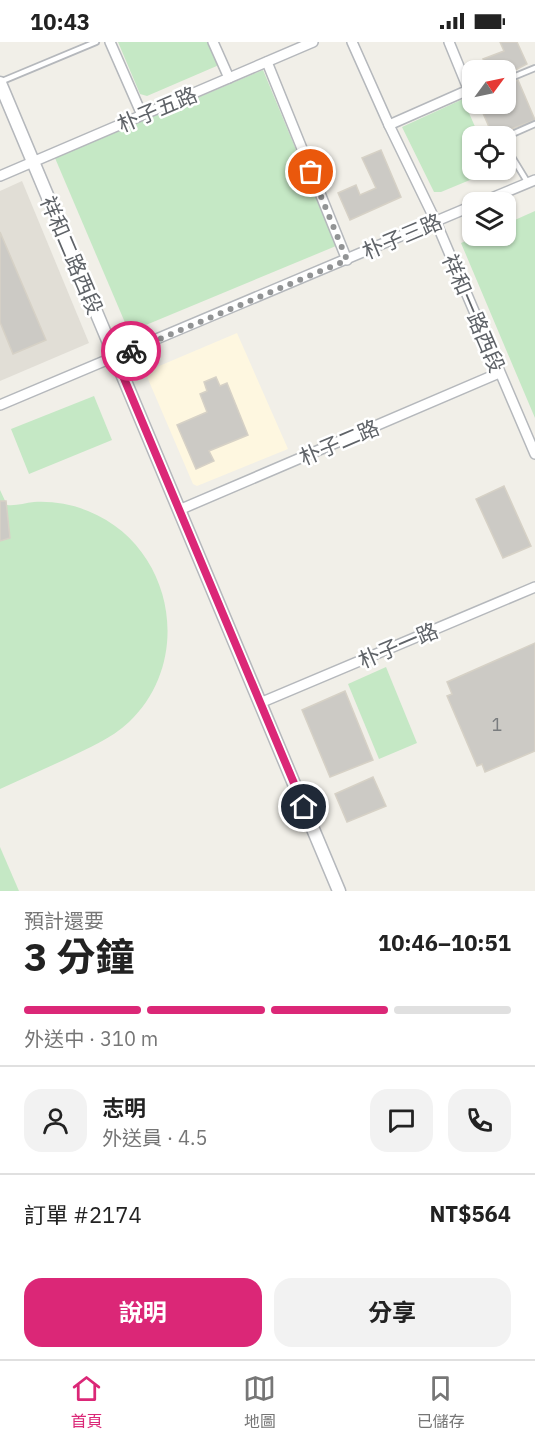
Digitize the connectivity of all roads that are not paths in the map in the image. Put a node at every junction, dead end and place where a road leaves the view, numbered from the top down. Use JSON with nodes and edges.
{"nodes":[{"id":1,"x":96,"y":42,"type":"edge"},
{"id":2,"x":110,"y":42,"type":"edge"},
{"id":3,"x":213,"y":42,"type":"edge"},
{"id":4,"x":314,"y":42,"type":"edge"},
{"id":5,"x":352,"y":42,"type":"edge"},
{"id":6,"x":449,"y":42,"type":"edge"},
{"id":7,"x":267,"y":62,"type":"junction"},
{"id":8,"x":535,"y":68,"type":"edge"},
{"id":9,"x":462,"y":74,"type":"edge"},
{"id":10,"x":516,"y":76,"type":"edge"},
{"id":11,"x":229,"y":78,"type":"junction"},
{"id":12,"x":0,"y":83,"type":"edge"},
{"id":13,"x":462,"y":94,"type":"edge"},
{"id":14,"x":142,"y":116,"type":"junction"},
{"id":15,"x":535,"y":124,"type":"edge"},
{"id":16,"x":389,"y":125,"type":"junction"},
{"id":17,"x":516,"y":132,"type":"edge"},
{"id":18,"x":33,"y":161,"type":"junction"},
{"id":19,"x":516,"y":161,"type":"edge"},
{"id":20,"x":0,"y":176,"type":"edge"},
{"id":21,"x":531,"y":182,"type":"edge"},
{"id":22,"x":506,"y":192,"type":"edge"},
{"id":23,"x":462,"y":211,"type":"edge"},
{"id":24,"x":436,"y":222,"type":"junction"},
{"id":25,"x":347,"y":260,"type":"junction"},
{"id":26,"x":115,"y":357,"type":"junction"},
{"id":27,"x":499,"y":373,"type":"junction"},
{"id":28,"x":0,"y":405,"type":"edge"},
{"id":29,"x":535,"y":454,"type":"edge"},
{"id":30,"x":180,"y":510,"type":"junction"},
{"id":31,"x":535,"y":587,"type":"edge"},
{"id":32,"x":260,"y":703,"type":"junction"},
{"id":33,"x":339,"y":891,"type":"edge"}],
"edges":[{"from":1,"to":12,"type":"lane"},
{"from":2,"to":14,"type":"street"},
{"from":3,"to":11,"type":"street"},
{"from":4,"to":7,"type":"street","name":"朴子五路"},
{"from":5,"to":16,"type":"street","name":"祥和一路西段"},
{"from":6,"to":9,"type":"street"},
{"from":7,"to":11,"type":"street","name":"朴子五路"},
{"from":7,"to":25,"type":"street"},
{"from":8,"to":10,"type":"lane"},
{"from":11,"to":14,"type":"street","name":"朴子五路"},
{"from":12,"to":18,"type":"street","name":"祥和二路西段"},
{"from":13,"to":16,"type":"street"},
{"from":14,"to":18,"type":"street","name":"朴子五路"},
{"from":15,"to":17,"type":"lane"},
{"from":16,"to":24,"type":"street","name":"祥和一路西段"},
{"from":18,"to":20,"type":"street","name":"朴子五路"},
{"from":18,"to":26,"type":"street","name":"祥和二路西段"},
{"from":19,"to":21,"type":"lane"},
{"from":21,"to":22,"type":"street"},
{"from":23,"to":24,"type":"street","name":"朴子三路"},
{"from":24,"to":25,"type":"street","name":"朴子三路"},
{"from":24,"to":27,"type":"street","name":"祥和一路西段"},
{"from":25,"to":26,"type":"street","name":"朴子三路"},
{"from":26,"to":28,"type":"street","name":"朴子三路"},
{"from":26,"to":30,"type":"street","name":"祥和二路西段"},
{"from":27,"to":29,"type":"street","name":"祥和一路西段"},
{"from":27,"to":30,"type":"street","name":"朴子二路"},
{"from":30,"to":32,"type":"street","name":"祥和二路西段"},
{"from":31,"to":32,"type":"street","name":"朴子一路"},
{"from":32,"to":33,"type":"street","name":"祥和二路西段"}]}
